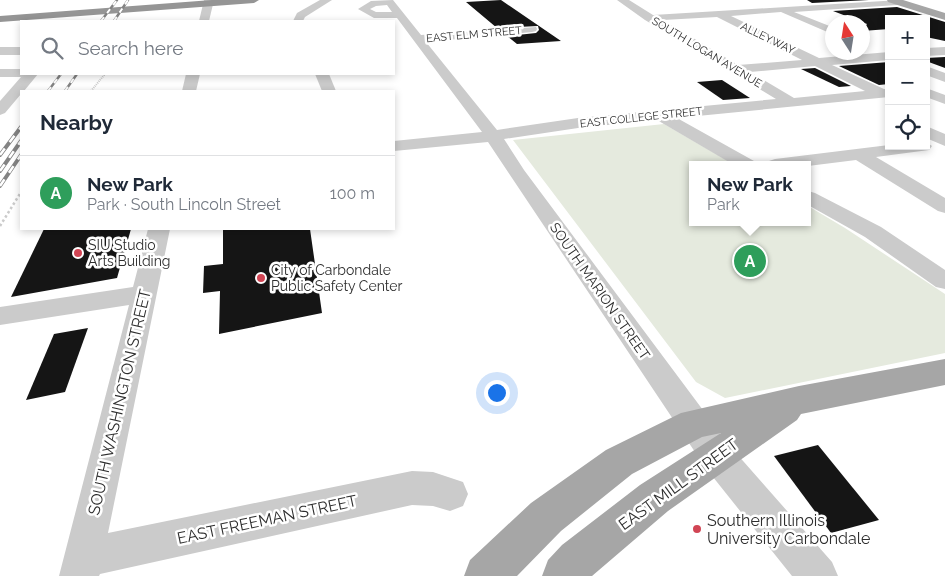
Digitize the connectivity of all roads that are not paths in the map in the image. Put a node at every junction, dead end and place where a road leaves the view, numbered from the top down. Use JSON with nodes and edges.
{"nodes":[{"id":1,"x":254,"y":0,"type":"edge"},
{"id":2,"x":327,"y":0,"type":"edge"},
{"id":3,"x":622,"y":0,"type":"edge"},
{"id":4,"x":759,"y":0,"type":"edge"},
{"id":5,"x":388,"y":1,"type":"edge"},
{"id":6,"x":894,"y":1,"type":"edge"},
{"id":7,"x":208,"y":2,"type":"edge"},
{"id":8,"x":26,"y":6,"type":"dead end"},
{"id":9,"x":781,"y":10,"type":"junction"},
{"id":10,"x":719,"y":14,"type":"junction"},
{"id":11,"x":945,"y":17,"type":"edge"},
{"id":12,"x":649,"y":18,"type":"junction"},
{"id":13,"x":5,"y":19,"type":"edge"},
{"id":14,"x":398,"y":19,"type":"edge"},
{"id":15,"x":204,"y":20,"type":"edge"},
{"id":16,"x":299,"y":20,"type":"edge"},
{"id":17,"x":0,"y":28,"type":"edge"},
{"id":18,"x":825,"y":28,"type":"edge"},
{"id":19,"x":532,"y":30,"type":"dead end"},
{"id":20,"x":417,"y":39,"type":"junction"},
{"id":21,"x":870,"y":47,"type":"edge"},
{"id":22,"x":945,"y":50,"type":"edge"},
{"id":23,"x":0,"y":51,"type":"edge"},
{"id":24,"x":20,"y":51,"type":"edge"},
{"id":25,"x":930,"y":52,"type":"edge"},
{"id":26,"x":885,"y":53,"type":"edge"},
{"id":27,"x":885,"y":55,"type":"edge"},
{"id":28,"x":817,"y":62,"type":"junction"},
{"id":29,"x":736,"y":69,"type":"junction"},
{"id":30,"x":930,"y":72,"type":"edge"},
{"id":31,"x":11,"y":73,"type":"edge"},
{"id":32,"x":30,"y":75,"type":"edge"},
{"id":33,"x":193,"y":75,"type":"edge"},
{"id":34,"x":322,"y":75,"type":"edge"},
{"id":35,"x":945,"y":78,"type":"edge"},
{"id":36,"x":0,"y":84,"type":"edge"},
{"id":37,"x":945,"y":88,"type":"edge"},
{"id":38,"x":189,"y":90,"type":"edge"},
{"id":39,"x":328,"y":90,"type":"edge"},
{"id":40,"x":930,"y":90,"type":"edge"},
{"id":41,"x":930,"y":93,"type":"edge"},
{"id":42,"x":884,"y":98,"type":"edge"},
{"id":43,"x":945,"y":100,"type":"edge"},
{"id":44,"x":792,"y":102,"type":"junction"},
{"id":45,"x":0,"y":110,"type":"edge"},
{"id":46,"x":660,"y":114,"type":"junction"},
{"id":47,"x":930,"y":134,"type":"edge"},
{"id":48,"x":493,"y":136,"type":"junction"},
{"id":49,"x":945,"y":143,"type":"edge"},
{"id":50,"x":930,"y":145,"type":"edge"},
{"id":51,"x":395,"y":146,"type":"edge"},
{"id":52,"x":896,"y":150,"type":"edge"},
{"id":53,"x":860,"y":155,"type":"junction"},
{"id":54,"x":741,"y":161,"type":"edge"},
{"id":55,"x":809,"y":161,"type":"edge"},
{"id":56,"x":811,"y":200,"type":"edge"},
{"id":57,"x":945,"y":207,"type":"edge"},
{"id":58,"x":159,"y":230,"type":"edge"},
{"id":59,"x":945,"y":281,"type":"edge"},
{"id":60,"x":143,"y":294,"type":"junction"},
{"id":61,"x":0,"y":316,"type":"edge"},
{"id":62,"x":945,"y":372,"type":"edge"},
{"id":63,"x":799,"y":400,"type":"junction"},
{"id":64,"x":694,"y":424,"type":"junction"},
{"id":65,"x":717,"y":456,"type":"junction"},
{"id":66,"x":450,"y":494,"type":"dead end"},
{"id":67,"x":81,"y":567,"type":"edge"},
{"id":68,"x":486,"y":576,"type":"edge"},
{"id":69,"x":564,"y":576,"type":"edge"},
{"id":70,"x":818,"y":576,"type":"edge"}],
"edges":[{"from":1,"to":7,"type":"highway"},
{"from":2,"to":16,"type":"street"},
{"from":3,"to":12,"type":"street","name":"SOUTH LOGAN AVENUE"},
{"from":4,"to":9,"type":"street"},
{"from":5,"to":14,"type":"street","name":"SOUTH MARION STREET"},
{"from":5,"to":14,"type":"street"},
{"from":6,"to":9,"type":"street"},
{"from":6,"to":11,"type":"main road"},
{"from":7,"to":13,"type":"highway"},
{"from":7,"to":15,"type":"street"},
{"from":8,"to":13,"type":"highway"},
{"from":9,"to":10,"type":"street"},
{"from":9,"to":18,"type":"street"},
{"from":10,"to":12,"type":"street"},
{"from":10,"to":28,"type":"street","name":"ALLEYWAY"},
{"from":12,"to":29,"type":"street","name":"SOUTH LOGAN AVENUE"},
{"from":13,"to":17,"type":"highway"},
{"from":14,"to":20,"type":"street","name":"SOUTH MARION STREET"},
{"from":19,"to":20,"type":"street","name":"EAST ELM STREET"},
{"from":20,"to":48,"type":"street","name":"SOUTH MARION STREET"},
{"from":21,"to":26,"type":"street"},
{"from":22,"to":25,"type":"street"},
{"from":23,"to":24,"type":"street"},
{"from":27,"to":28,"type":"street","name":"ALLEYWAY"},
{"from":28,"to":29,"type":"street","name":"ALLEYWAY"},
{"from":28,"to":42,"type":"street","name":"ALLEYWAY"},
{"from":29,"to":44,"type":"street","name":"SOUTH LOGAN AVENUE"},
{"from":30,"to":35,"type":"street"},
{"from":31,"to":36,"type":"street"},
{"from":32,"to":45,"type":"street"},
{"from":33,"to":38,"type":"street"},
{"from":34,"to":39,"type":"street"},
{"from":37,"to":40,"type":"street"},
{"from":41,"to":43,"type":"street"},
{"from":42,"to":44,"type":"street","name":"EAST COLLEGE STREET"},
{"from":44,"to":46,"type":"street","name":"EAST COLLEGE STREET"},
{"from":46,"to":48,"type":"street","name":"EAST COLLEGE STREET"},
{"from":46,"to":54,"type":"street"},
{"from":47,"to":49,"type":"street"},
{"from":48,"to":51,"type":"street","name":"EAST COLLEGE STREET"},
{"from":48,"to":64,"type":"street","name":"SOUTH MARION STREET"},
{"from":49,"to":50,"type":"street"},
{"from":52,"to":53,"type":"street"},
{"from":53,"to":55,"type":"street"},
{"from":53,"to":57,"type":"street"},
{"from":56,"to":59,"type":"street"},
{"from":58,"to":60,"type":"street","name":"SOUTH WASHINGTON STREET"},
{"from":60,"to":61,"type":"street"},
{"from":60,"to":67,"type":"street","name":"SOUTH WASHINGTON STREET"},
{"from":62,"to":63,"type":"main road","name":"EAST MILL STREET"},
{"from":63,"to":64,"type":"main road","name":"EAST MILL STREET"},
{"from":63,"to":65,"type":"main road","name":"EAST MILL STREET"},
{"from":64,"to":65,"type":"street","name":"SOUTH MARION STREET"},
{"from":64,"to":68,"type":"main road","name":"EAST MILL STREET"},
{"from":65,"to":69,"type":"main road","name":"EAST MILL STREET"},
{"from":65,"to":70,"type":"street","name":"SOUTH MARION STREET"},
{"from":66,"to":67,"type":"street","name":"EAST FREEMAN STREET"}]}
